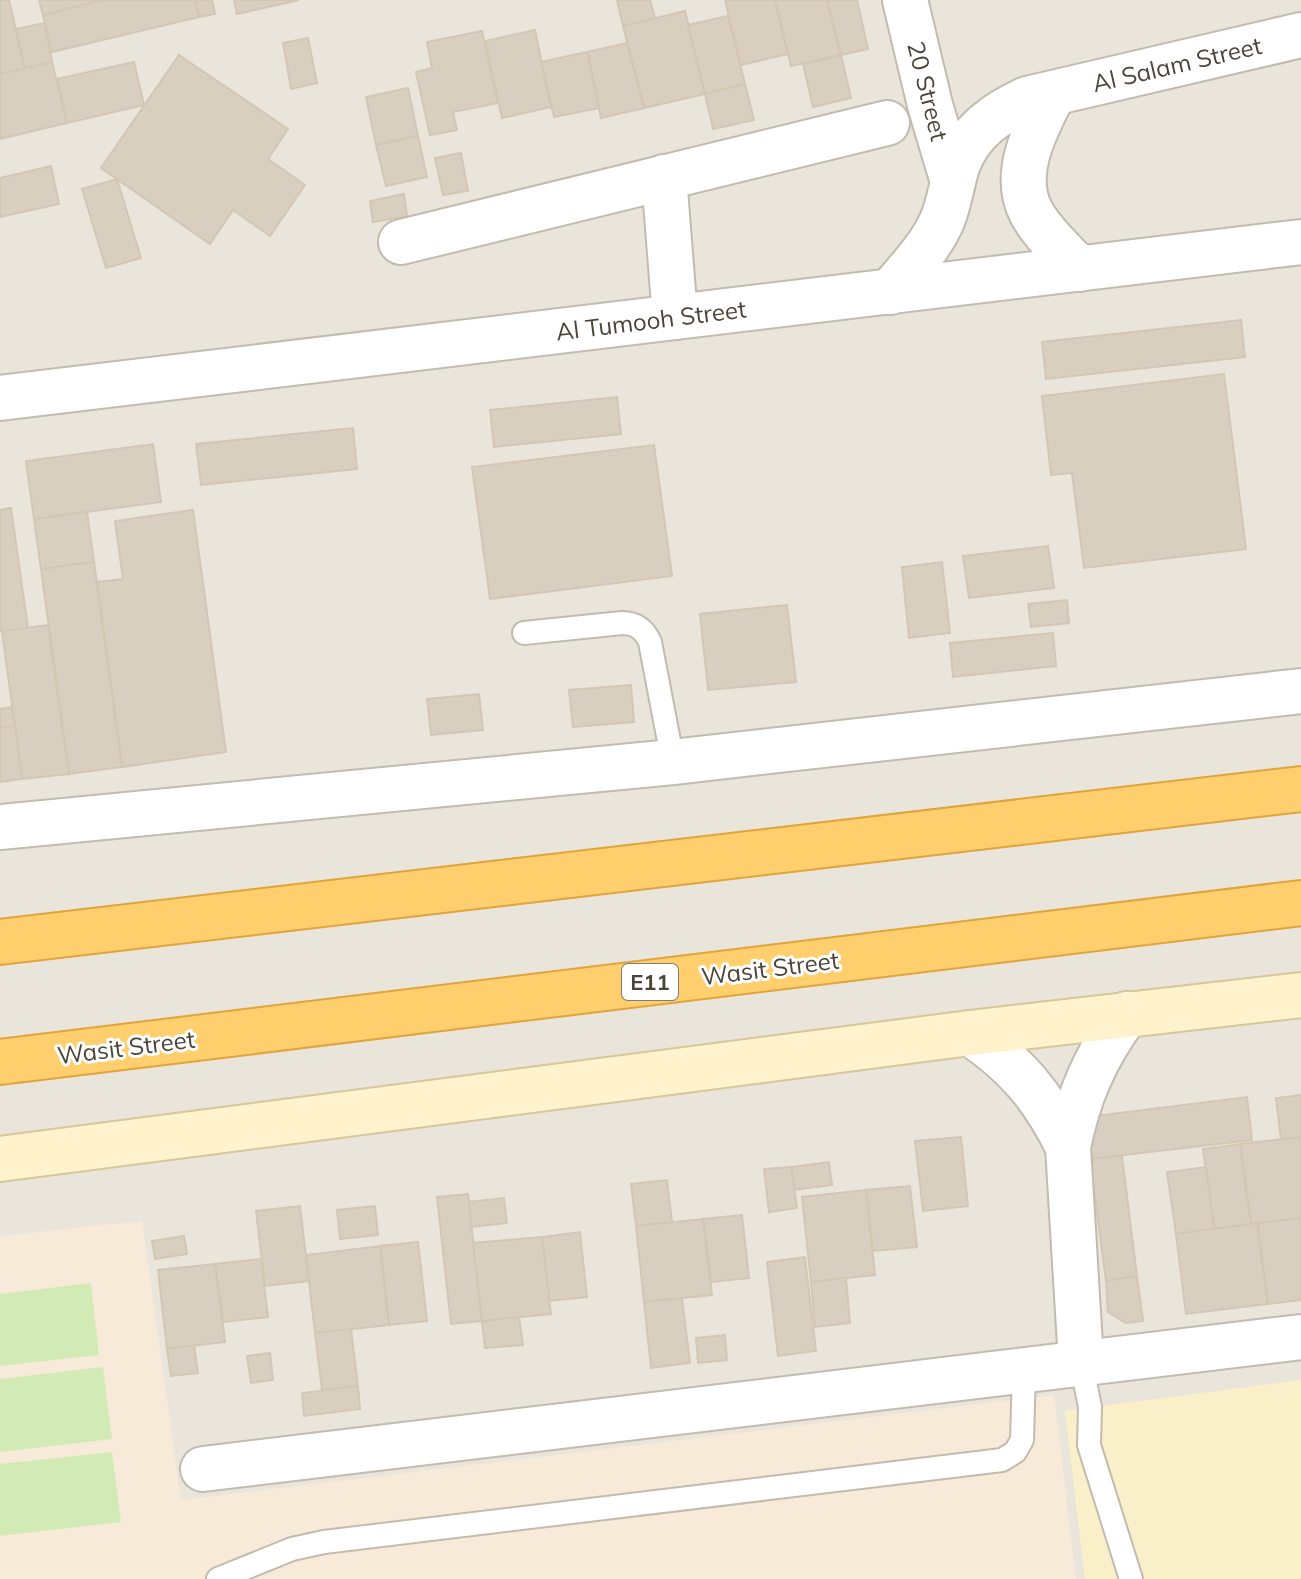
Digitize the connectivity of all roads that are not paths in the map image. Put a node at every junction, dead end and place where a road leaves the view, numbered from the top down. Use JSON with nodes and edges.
{"nodes":[{"id":1,"x":905,"y":0,"type":"edge"},
{"id":2,"x":1301,"y":35,"type":"edge"},
{"id":3,"x":1053,"y":94,"type":"junction"},
{"id":4,"x":887,"y":123,"type":"dead end"},
{"id":5,"x":664,"y":177,"type":"junction"},
{"id":6,"x":953,"y":182,"type":"junction"},
{"id":7,"x":401,"y":242,"type":"dead end"},
{"id":8,"x":1301,"y":242,"type":"edge"},
{"id":9,"x":1079,"y":269,"type":"junction"},
{"id":10,"x":890,"y":292,"type":"junction"},
{"id":11,"x":675,"y":317,"type":"junction"},
{"id":12,"x":0,"y":398,"type":"edge"},
{"id":13,"x":524,"y":633,"type":"dead end"},
{"id":14,"x":1301,"y":691,"type":"edge"},
{"id":15,"x":673,"y":762,"type":"junction"},
{"id":16,"x":1301,"y":789,"type":"edge"},
{"id":17,"x":0,"y":827,"type":"edge"},
{"id":18,"x":1301,"y":903,"type":"edge"},
{"id":19,"x":0,"y":942,"type":"edge"},
{"id":20,"x":1301,"y":995,"type":"edge"},
{"id":21,"x":1127,"y":1014,"type":"junction"},
{"id":22,"x":970,"y":1033,"type":"junction"},
{"id":23,"x":0,"y":1062,"type":"edge"},
{"id":24,"x":1068,"y":1147,"type":"junction"},
{"id":25,"x":0,"y":1159,"type":"edge"},
{"id":26,"x":1301,"y":1337,"type":"edge"},
{"id":27,"x":1081,"y":1362,"type":"junction"},
{"id":28,"x":1024,"y":1369,"type":"junction"},
{"id":29,"x":203,"y":1469,"type":"dead end"},
{"id":30,"x":269,"y":1569,"type":"edge"},
{"id":31,"x":218,"y":1579,"type":"edge"},
{"id":32,"x":1131,"y":1579,"type":"edge"}],
"edges":[{"from":1,"to":6,"type":"street","name":"20 Street"},
{"from":2,"to":3,"type":"street","name":"Al Salam Street"},
{"from":3,"to":6,"type":"street","name":"Al Salam Street"},
{"from":3,"to":9,"type":"street"},
{"from":4,"to":5,"type":"street"},
{"from":5,"to":7,"type":"street"},
{"from":5,"to":11,"type":"street"},
{"from":6,"to":10,"type":"street","name":"Al Salam Street"},
{"from":8,"to":9,"type":"street","name":"Al Tumooh Street"},
{"from":9,"to":10,"type":"street","name":"Al Tumooh Street"},
{"from":10,"to":11,"type":"street","name":"Al Tumooh Street"},
{"from":11,"to":12,"type":"street","name":"Al Tumooh Street"},
{"from":13,"to":15,"type":"lane"},
{"from":14,"to":15,"type":"street"},
{"from":15,"to":17,"type":"street"},
{"from":16,"to":19,"type":"highway"},
{"from":18,"to":23,"type":"highway","name":"Wasit Street","number":"E11"},
{"from":20,"to":21,"type":"street"},
{"from":21,"to":22,"type":"street"},
{"from":21,"to":24,"type":"street"},
{"from":22,"to":24,"type":"street"},
{"from":22,"to":25,"type":"street"},
{"from":24,"to":27,"type":"street"},
{"from":26,"to":27,"type":"street"},
{"from":27,"to":28,"type":"street"},
{"from":27,"to":32,"type":"lane"},
{"from":28,"to":29,"type":"street"},
{"from":28,"to":30,"type":"lane"},
{"from":30,"to":31,"type":"lane"}]}
